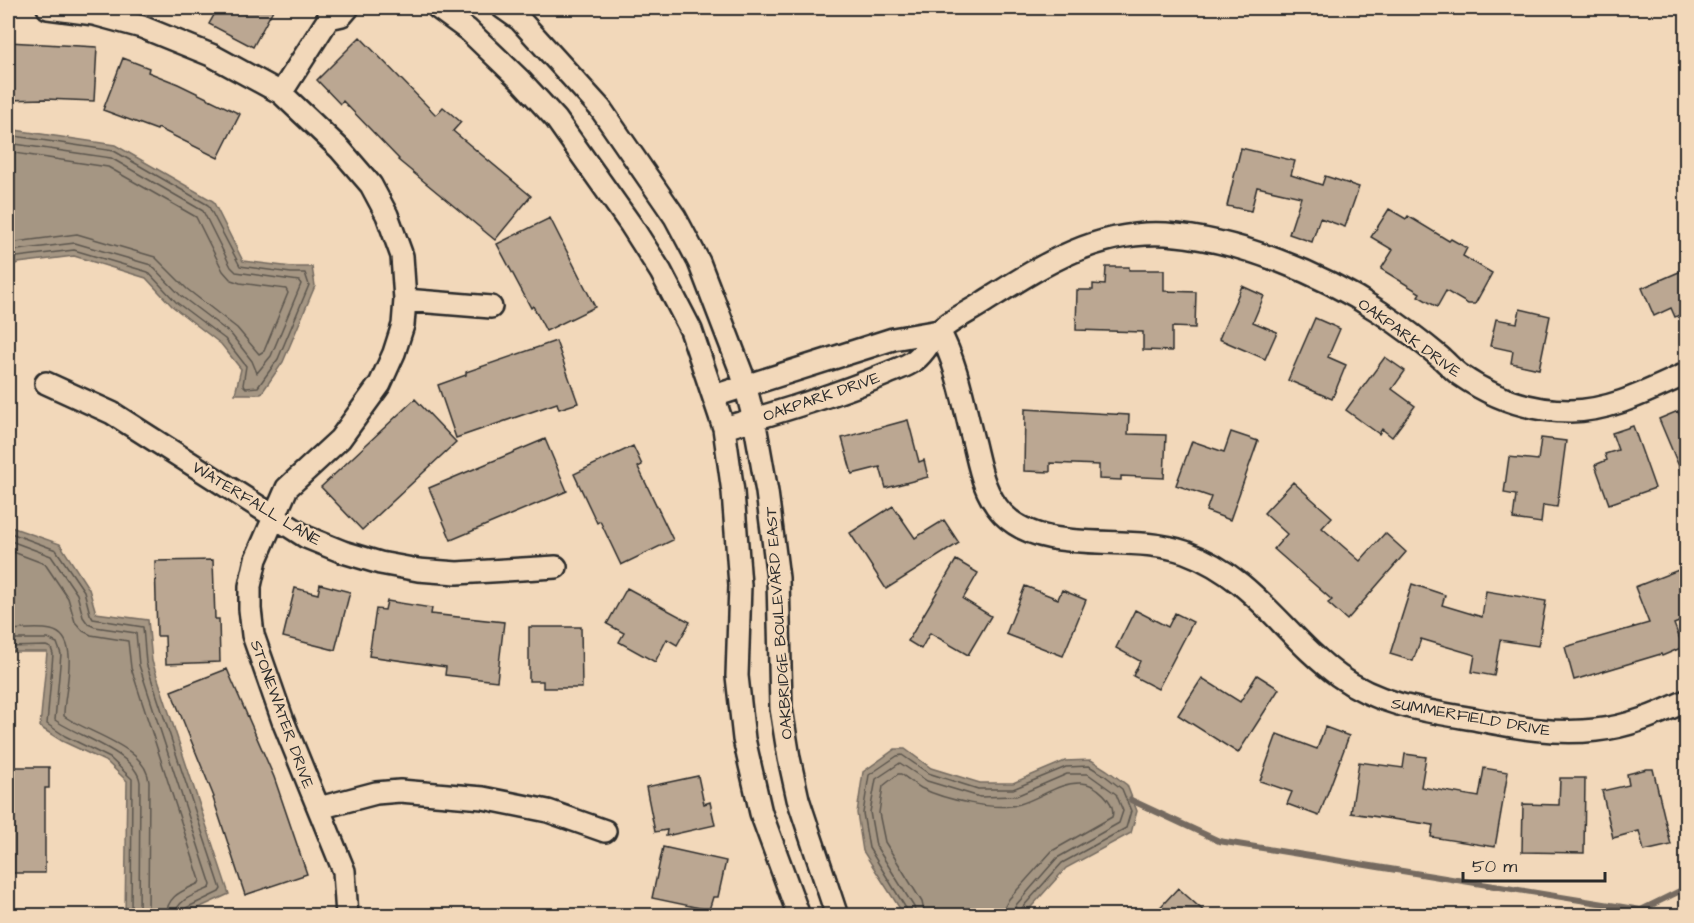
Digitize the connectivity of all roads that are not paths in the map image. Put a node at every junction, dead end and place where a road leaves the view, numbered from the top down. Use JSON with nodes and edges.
{"nodes":[{"id":1,"x":48,"y":8,"type":"edge"},
{"id":2,"x":348,"y":8,"type":"edge"},
{"id":3,"x":438,"y":8,"type":"edge"},
{"id":4,"x":503,"y":8,"type":"edge"},
{"id":5,"x":329,"y":13,"type":"edge"},
{"id":6,"x":281,"y":93,"type":"junction"},
{"id":7,"x":405,"y":300,"type":"junction"},
{"id":8,"x":491,"y":307,"type":"dead end"},
{"id":9,"x":939,"y":331,"type":"junction"},
{"id":10,"x":844,"y":355,"type":"junction"},
{"id":11,"x":1686,"y":374,"type":"edge"},
{"id":12,"x":46,"y":383,"type":"dead end"},
{"id":13,"x":861,"y":385,"type":"junction"},
{"id":14,"x":746,"y":387,"type":"junction"},
{"id":15,"x":714,"y":396,"type":"junction"},
{"id":16,"x":754,"y":419,"type":"junction"},
{"id":17,"x":724,"y":428,"type":"junction"},
{"id":18,"x":274,"y":515,"type":"junction"},
{"id":19,"x":556,"y":567,"type":"dead end"},
{"id":20,"x":1686,"y":701,"type":"edge"},
{"id":21,"x":319,"y":808,"type":"junction"},
{"id":22,"x":605,"y":831,"type":"dead end"},
{"id":23,"x":347,"y":915,"type":"edge"},
{"id":24,"x":799,"y":915,"type":"edge"},
{"id":25,"x":837,"y":915,"type":"edge"}],
"edges":[{"from":1,"to":6,"type":"street","name":"STONEWATER DRIVE"},
{"from":2,"to":5,"type":"street"},
{"from":3,"to":15,"type":"street"},
{"from":4,"to":14,"type":"street","name":"OAKBRIDGE BOULEVARD EAST"},
{"from":5,"to":6,"type":"street"},
{"from":6,"to":7,"type":"street","name":"STONEWATER DRIVE"},
{"from":7,"to":8,"type":"street"},
{"from":7,"to":18,"type":"street","name":"STONEWATER DRIVE"},
{"from":9,"to":10,"type":"street","name":"OAKPARK DRIVE"},
{"from":9,"to":11,"type":"street","name":"OAKPARK DRIVE"},
{"from":9,"to":13,"type":"street","name":"OAKPARK DRIVE"},
{"from":9,"to":20,"type":"street","name":"SUMMERFIELD DRIVE"},
{"from":10,"to":13,"type":"street"},
{"from":10,"to":14,"type":"street","name":"OAKPARK DRIVE"},
{"from":12,"to":18,"type":"street","name":"WATERFALL LANE"},
{"from":13,"to":16,"type":"street","name":"OAKPARK DRIVE"},
{"from":14,"to":15,"type":"street","name":"OAKPARK DRIVE"},
{"from":14,"to":16,"type":"street","name":"OAKBRIDGE BOULEVARD EAST"},
{"from":15,"to":17,"type":"street"},
{"from":16,"to":17,"type":"street","name":"OAKPARK DRIVE"},
{"from":16,"to":25,"type":"street","name":"OAKBRIDGE BOULEVARD EAST"},
{"from":17,"to":24,"type":"street"},
{"from":18,"to":19,"type":"street","name":"WATERFALL LANE"},
{"from":18,"to":21,"type":"street","name":"STONEWATER DRIVE"},
{"from":21,"to":22,"type":"street"},
{"from":21,"to":23,"type":"street","name":"STONEWATER DRIVE"}]}
